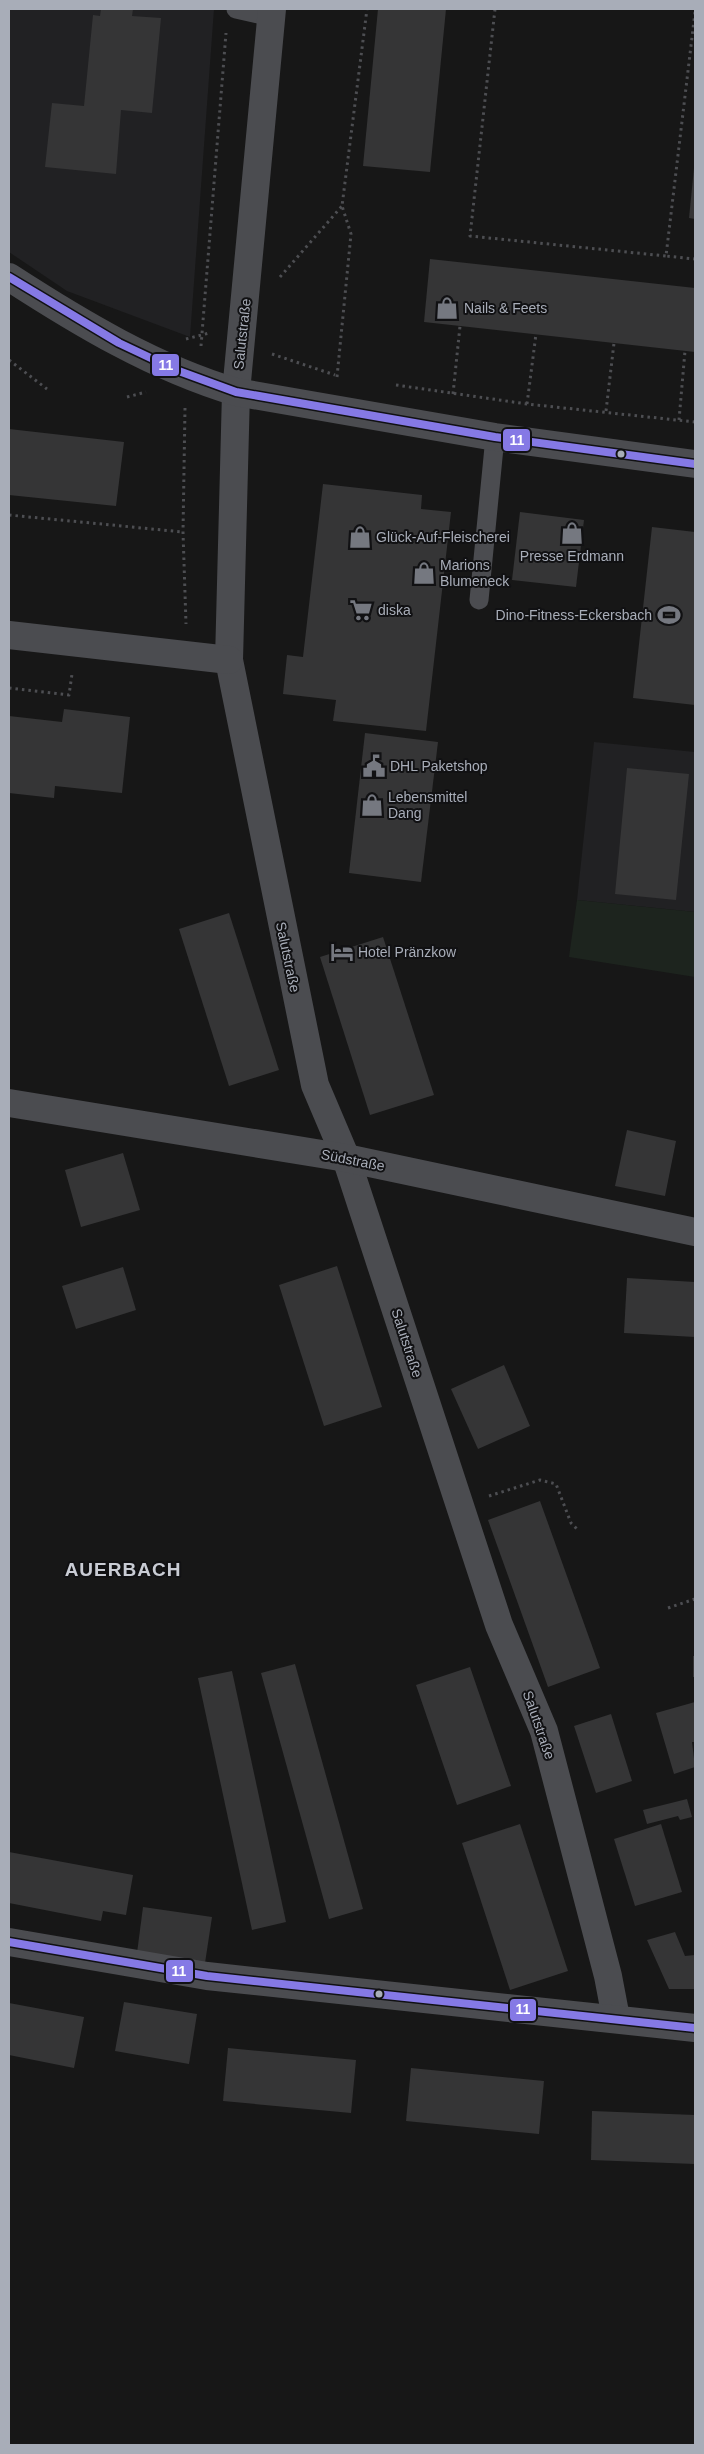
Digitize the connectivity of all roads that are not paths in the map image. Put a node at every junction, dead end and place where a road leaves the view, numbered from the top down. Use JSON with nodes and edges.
{"nodes":[{"id":1,"x":236,"y":9,"type":"edge"},
{"id":2,"x":271,"y":13,"type":"edge"},
{"id":3,"x":9,"y":277,"type":"edge"},
{"id":4,"x":236,"y":392,"type":"junction"},
{"id":5,"x":495,"y":437,"type":"junction"},
{"id":6,"x":695,"y":464,"type":"edge"},
{"id":7,"x":479,"y":600,"type":"dead end"},
{"id":8,"x":9,"y":634,"type":"edge"},
{"id":9,"x":229,"y":660,"type":"junction"},
{"id":10,"x":9,"y":1103,"type":"edge"},
{"id":11,"x":346,"y":1158,"type":"junction"},
{"id":12,"x":695,"y":1232,"type":"edge"},
{"id":13,"x":9,"y":1942,"type":"edge"},
{"id":14,"x":616,"y":2018,"type":"junction"},
{"id":15,"x":695,"y":2028,"type":"edge"}],
"edges":[{"from":1,"to":2,"type":"lane"},
{"from":2,"to":4,"type":"street","name":"Salutstraße"},
{"from":3,"to":4,"type":"street"},
{"from":4,"to":5,"type":"street"},
{"from":4,"to":9,"type":"street","name":"Salutstraße"},
{"from":5,"to":6,"type":"street"},
{"from":5,"to":7,"type":"lane"},
{"from":8,"to":9,"type":"street"},
{"from":9,"to":11,"type":"street","name":"Salutstraße"},
{"from":10,"to":11,"type":"street","name":"Südstraße"},
{"from":11,"to":12,"type":"street","name":"Südstraße"},
{"from":11,"to":14,"type":"street","name":"Salutstraße"},
{"from":13,"to":14,"type":"street"},
{"from":14,"to":15,"type":"street"}]}
